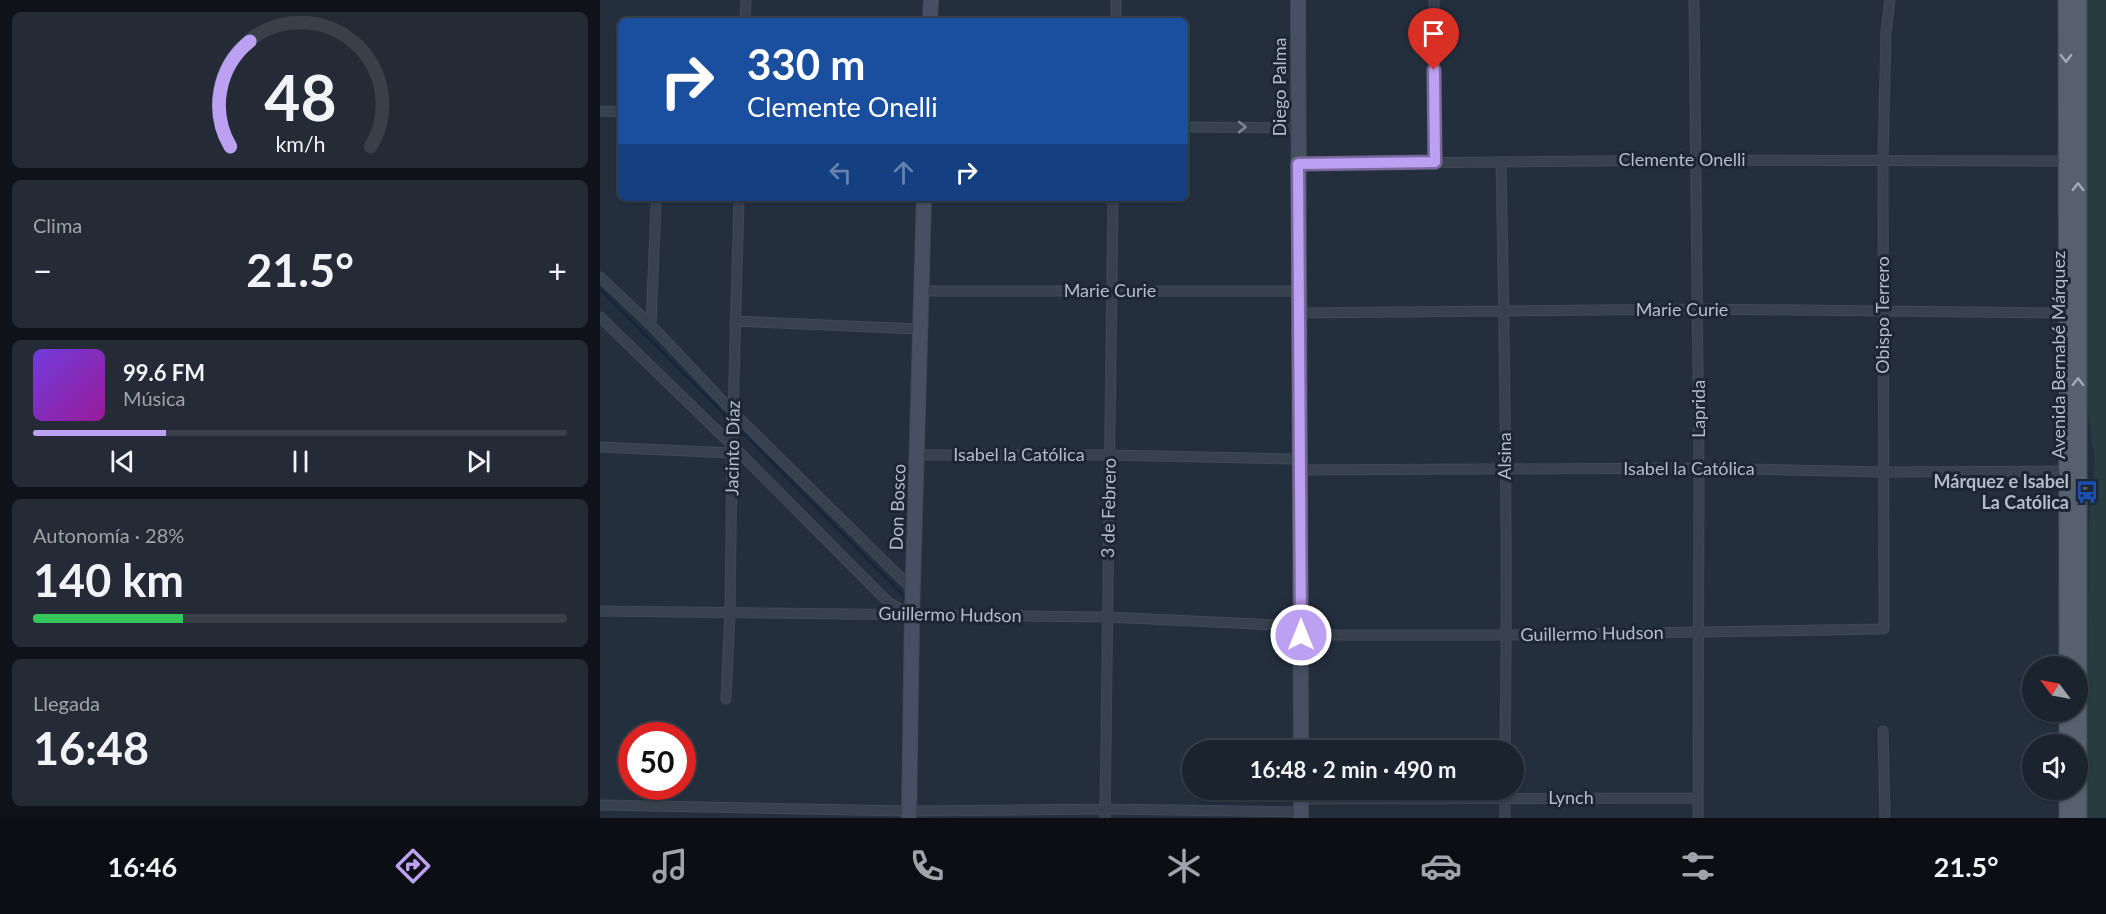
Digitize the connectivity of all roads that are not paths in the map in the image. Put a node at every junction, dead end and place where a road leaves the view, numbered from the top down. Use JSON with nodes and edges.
{"nodes":[{"id":1,"x":746,"y":0,"type":"edge"},
{"id":2,"x":931,"y":0,"type":"edge"},
{"id":3,"x":1116,"y":0,"type":"edge"},
{"id":4,"x":1298,"y":0,"type":"edge"},
{"id":5,"x":1434,"y":0,"type":"edge"},
{"id":6,"x":1694,"y":0,"type":"edge"},
{"id":7,"x":1890,"y":0,"type":"edge"},
{"id":8,"x":2066,"y":0,"type":"edge"},
{"id":9,"x":2079,"y":0,"type":"edge"},
{"id":10,"x":745,"y":18,"type":"edge"},
{"id":11,"x":930,"y":18,"type":"edge"},
{"id":12,"x":1116,"y":18,"type":"edge"},
{"id":13,"x":600,"y":111,"type":"edge"},
{"id":14,"x":618,"y":112,"type":"edge"},
{"id":15,"x":1188,"y":127,"type":"edge"},
{"id":16,"x":1299,"y":128,"type":"junction"},
{"id":17,"x":1883,"y":159,"type":"junction"},
{"id":18,"x":1696,"y":160,"type":"junction"},
{"id":19,"x":2066,"y":161,"type":"junction"},
{"id":20,"x":1435,"y":162,"type":"junction"},
{"id":21,"x":1501,"y":162,"type":"junction"},
{"id":22,"x":1298,"y":164,"type":"junction"},
{"id":23,"x":739,"y":201,"type":"edge"},
{"id":24,"x":924,"y":201,"type":"edge"},
{"id":25,"x":1113,"y":201,"type":"edge"},
{"id":26,"x":656,"y":206,"type":"dead end"},
{"id":27,"x":600,"y":277,"type":"edge"},
{"id":28,"x":920,"y":291,"type":"junction"},
{"id":29,"x":1112,"y":291,"type":"junction"},
{"id":30,"x":1299,"y":291,"type":"junction"},
{"id":31,"x":1698,"y":309,"type":"junction"},
{"id":32,"x":1882,"y":310,"type":"junction"},
{"id":33,"x":1504,"y":311,"type":"junction"},
{"id":34,"x":1299,"y":313,"type":"junction"},
{"id":35,"x":2066,"y":313,"type":"junction"},
{"id":36,"x":600,"y":317,"type":"edge"},
{"id":37,"x":735,"y":321,"type":"junction"},
{"id":38,"x":651,"y":325,"type":"junction"},
{"id":39,"x":919,"y":329,"type":"junction"},
{"id":40,"x":734,"y":417,"type":"junction"},
{"id":41,"x":733,"y":446,"type":"junction"},
{"id":42,"x":600,"y":447,"type":"edge"},
{"id":43,"x":918,"y":455,"type":"junction"},
{"id":44,"x":1110,"y":455,"type":"junction"},
{"id":45,"x":1300,"y":465,"type":"junction"},
{"id":46,"x":1699,"y":468,"type":"junction"},
{"id":47,"x":1505,"y":469,"type":"junction"},
{"id":48,"x":2073,"y":471,"type":"junction"},
{"id":49,"x":1882,"y":472,"type":"junction"},
{"id":50,"x":913,"y":590,"type":"junction"},
{"id":51,"x":600,"y":611,"type":"edge"},
{"id":52,"x":730,"y":612,"type":"junction"},
{"id":53,"x":912,"y":615,"type":"junction"},
{"id":54,"x":1108,"y":617,"type":"junction"},
{"id":55,"x":1884,"y":629,"type":"joint"},
{"id":56,"x":1300,"y":630,"type":"junction"},
{"id":57,"x":1698,"y":633,"type":"junction"},
{"id":58,"x":1507,"y":635,"type":"junction"},
{"id":59,"x":2067,"y":656,"type":"edge"},
{"id":60,"x":726,"y":699,"type":"dead end"},
{"id":61,"x":1883,"y":731,"type":"dead end"},
{"id":62,"x":1301,"y":740,"type":"edge"},
{"id":63,"x":1505,"y":740,"type":"edge"},
{"id":64,"x":1524,"y":793,"type":"edge"},
{"id":65,"x":1698,"y":798,"type":"junction"},
{"id":66,"x":1375,"y":800,"type":"edge"},
{"id":67,"x":1505,"y":800,"type":"edge"},
{"id":68,"x":2067,"y":800,"type":"edge"},
{"id":69,"x":1301,"y":804,"type":"edge"},
{"id":70,"x":600,"y":805,"type":"edge"},
{"id":71,"x":1105,"y":813,"type":"edge"},
{"id":72,"x":910,"y":815,"type":"edge"},
{"id":73,"x":1505,"y":818,"type":"edge"},
{"id":74,"x":1698,"y":818,"type":"edge"},
{"id":75,"x":1886,"y":818,"type":"edge"},
{"id":76,"x":2067,"y":818,"type":"edge"},
{"id":77,"x":2079,"y":818,"type":"edge"}],
"edges":[{"from":1,"to":10,"type":"street"},
{"from":2,"to":11,"type":"main road"},
{"from":3,"to":12,"type":"street"},
{"from":4,"to":16,"type":"main road","name":"Diego Palma"},
{"from":5,"to":20,"type":"street"},
{"from":6,"to":18,"type":"street","name":"Laprida"},
{"from":7,"to":17,"type":"street","name":"Obispo Terrero"},
{"from":8,"to":19,"type":"main road","name":"Avenida Bernabé Márquez","one_way":true},
{"from":48,"to":9,"type":"main road","name":"Avenida Bernabé Márquez","one_way":true},
{"from":13,"to":14,"type":"street"},
{"from":15,"to":16,"type":"street","one_way":true},
{"from":16,"to":22,"type":"main road","name":"Diego Palma"},
{"from":17,"to":18,"type":"street","name":"Clemente Onelli"},
{"from":17,"to":19,"type":"street","name":"Clemente Onelli"},
{"from":17,"to":32,"type":"street","name":"Obispo Terrero"},
{"from":18,"to":21,"type":"street","name":"Clemente Onelli"},
{"from":18,"to":31,"type":"street","name":"Laprida"},
{"from":19,"to":35,"type":"main road","name":"Avenida Bernabé Márquez"},
{"from":20,"to":21,"type":"street","name":"Clemente Onelli"},
{"from":20,"to":22,"type":"street","name":"Clemente Onelli"},
{"from":21,"to":33,"type":"street","name":"Alsina"},
{"from":22,"to":30,"type":"main road","name":"Diego Palma"},
{"from":23,"to":37,"type":"street","name":"Jacinto Díaz"},
{"from":24,"to":28,"type":"main road","name":"Don Bosco"},
{"from":25,"to":29,"type":"street","name":"3 de Febrero"},
{"from":26,"to":38,"type":"street"},
{"from":27,"to":38,"type":"street"},
{"from":28,"to":29,"type":"street","name":"Marie Curie"},
{"from":28,"to":39,"type":"main road","name":"Don Bosco"},
{"from":29,"to":30,"type":"street","name":"Marie Curie"},
{"from":29,"to":44,"type":"street","name":"3 de Febrero"},
{"from":30,"to":34,"type":"main road","name":"Diego Palma"},
{"from":31,"to":32,"type":"street","name":"Marie Curie"},
{"from":31,"to":33,"type":"street","name":"Marie Curie"},
{"from":31,"to":46,"type":"street","name":"Laprida"},
{"from":32,"to":35,"type":"street","name":"Marie Curie"},
{"from":32,"to":49,"type":"street","name":"Obispo Terrero"},
{"from":33,"to":34,"type":"street","name":"Marie Curie"},
{"from":33,"to":47,"type":"street","name":"Alsina"},
{"from":34,"to":45,"type":"main road","name":"Diego Palma"},
{"from":35,"to":48,"type":"main road","name":"Avenida Bernabé Márquez"},
{"from":36,"to":41,"type":"street"},
{"from":37,"to":39,"type":"street"},
{"from":37,"to":40,"type":"street","name":"Jacinto Díaz"},
{"from":38,"to":40,"type":"street"},
{"from":39,"to":43,"type":"main road","name":"Don Bosco"},
{"from":40,"to":41,"type":"street","name":"Jacinto Díaz"},
{"from":40,"to":50,"type":"street"},
{"from":41,"to":42,"type":"street"},
{"from":41,"to":52,"type":"street","name":"Jacinto Díaz"},
{"from":41,"to":53,"type":"street"},
{"from":43,"to":44,"type":"street","name":"Isabel la Católica"},
{"from":43,"to":50,"type":"main road","name":"Don Bosco"},
{"from":44,"to":45,"type":"street","name":"Isabel la Católica"},
{"from":44,"to":54,"type":"street","name":"3 de Febrero"},
{"from":45,"to":47,"type":"street","name":"Isabel la Católica"},
{"from":45,"to":56,"type":"main road","name":"Diego Palma"},
{"from":46,"to":47,"type":"street","name":"Isabel la Católica"},
{"from":46,"to":49,"type":"street","name":"Isabel la Católica"},
{"from":46,"to":57,"type":"street","name":"Laprida"},
{"from":47,"to":58,"type":"street","name":"Alsina"},
{"from":48,"to":49,"type":"street","name":"Isabel la Católica"},
{"from":48,"to":59,"type":"main road","name":"Avenida Bernabé Márquez"},
{"from":48,"to":77,"type":"main road","name":"Avenida Bernabé Márquez"},
{"from":49,"to":55,"type":"street","name":"Obispo Terrero"},
{"from":50,"to":53,"type":"main road","name":"Don Bosco"},
{"from":51,"to":52,"type":"street","name":"Guillermo Hudson"},
{"from":52,"to":53,"type":"street","name":"Guillermo Hudson"},
{"from":52,"to":60,"type":"street","name":"Jacinto Díaz"},
{"from":53,"to":54,"type":"street","name":"Guillermo Hudson"},
{"from":53,"to":72,"type":"main road","name":"Don Bosco"},
{"from":54,"to":56,"type":"street","name":"Guillermo Hudson"},
{"from":54,"to":71,"type":"street","name":"3 de Febrero"},
{"from":55,"to":57,"type":"street","name":"Guillermo Hudson"},
{"from":56,"to":58,"type":"street","name":"Guillermo Hudson"},
{"from":56,"to":62,"type":"main road","name":"Diego Palma"},
{"from":57,"to":58,"type":"street","name":"Guillermo Hudson"},
{"from":57,"to":65,"type":"street","name":"Laprida"},
{"from":58,"to":63,"type":"street","name":"Alsina"},
{"from":61,"to":75,"type":"street"},
{"from":64,"to":65,"type":"street","name":"Lynch"},
{"from":65,"to":74,"type":"street","name":"Laprida"},
{"from":66,"to":69,"type":"street","name":"Lynch"},
{"from":67,"to":73,"type":"street"},
{"from":68,"to":76,"type":"main road"},
{"from":69,"to":71,"type":"street","name":"Lynch"},
{"from":70,"to":72,"type":"street","name":"Lynch"},
{"from":71,"to":72,"type":"street","name":"Lynch"}]}
